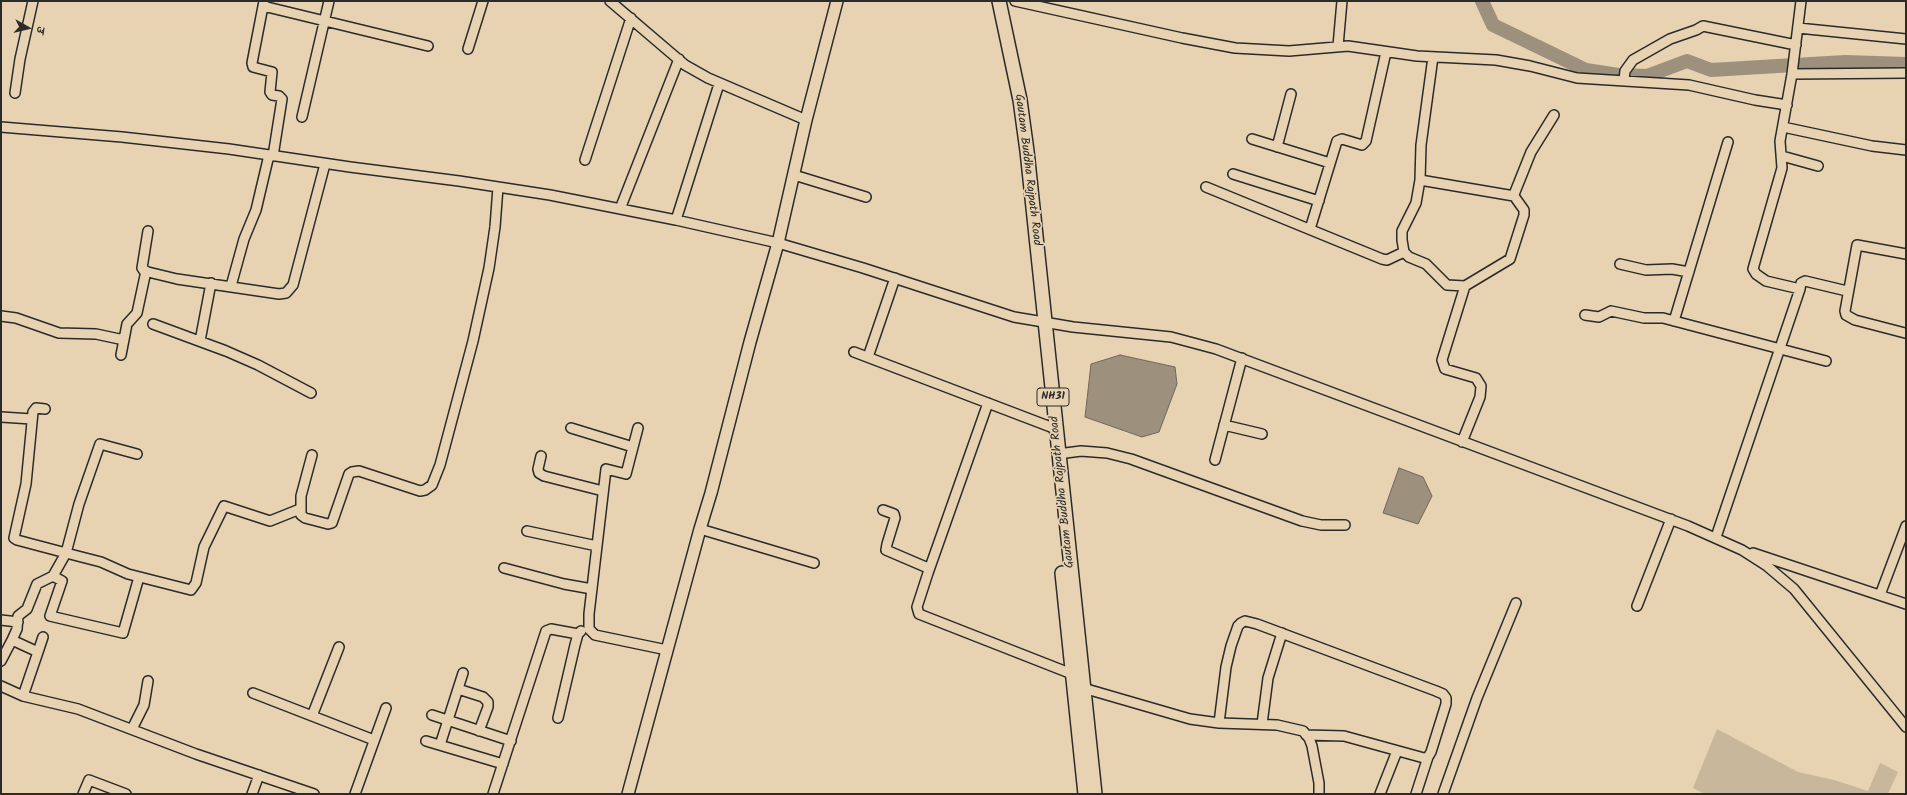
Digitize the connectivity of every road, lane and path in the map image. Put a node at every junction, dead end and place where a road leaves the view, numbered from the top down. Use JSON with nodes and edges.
{"nodes":[{"id":1,"x":33,"y":1,"type":"edge"},
{"id":2,"x":329,"y":1,"type":"edge"},
{"id":3,"x":483,"y":1,"type":"edge"},
{"id":4,"x":610,"y":1,"type":"edge"},
{"id":5,"x":837,"y":1,"type":"edge"},
{"id":6,"x":992,"y":1,"type":"edge"},
{"id":7,"x":999,"y":1,"type":"edge"},
{"id":8,"x":1015,"y":1,"type":"edge"},
{"id":9,"x":1342,"y":1,"type":"edge"},
{"id":10,"x":1801,"y":1,"type":"edge"},
{"id":11,"x":264,"y":4,"type":"edge"},
{"id":12,"x":631,"y":18,"type":"junction"},
{"id":13,"x":325,"y":21,"type":"junction"},
{"id":14,"x":1798,"y":28,"type":"junction"},
{"id":15,"x":1906,"y":39,"type":"edge"},
{"id":16,"x":1796,"y":45,"type":"junction"},
{"id":17,"x":428,"y":46,"type":"dead end"},
{"id":18,"x":1338,"y":46,"type":"junction"},
{"id":19,"x":468,"y":49,"type":"dead end"},
{"id":20,"x":1386,"y":52,"type":"junction"},
{"id":21,"x":1433,"y":57,"type":"junction"},
{"id":22,"x":678,"y":59,"type":"junction"},
{"id":23,"x":1792,"y":72,"type":"junction"},
{"id":24,"x":1906,"y":73,"type":"edge"},
{"id":25,"x":1625,"y":76,"type":"junction"},
{"id":26,"x":719,"y":84,"type":"junction"},
{"id":27,"x":15,"y":93,"type":"dead end"},
{"id":28,"x":1291,"y":94,"type":"dead end"},
{"id":29,"x":1787,"y":105,"type":"junction"},
{"id":30,"x":1554,"y":115,"type":"dead end"},
{"id":31,"x":302,"y":117,"type":"dead end"},
{"id":32,"x":806,"y":120,"type":"junction"},
{"id":33,"x":1,"y":127,"type":"edge"},
{"id":34,"x":1783,"y":127,"type":"junction"},
{"id":35,"x":1252,"y":139,"type":"dead end"},
{"id":36,"x":1728,"y":142,"type":"dead end"},
{"id":37,"x":1277,"y":146,"type":"junction"},
{"id":38,"x":1906,"y":150,"type":"edge"},
{"id":39,"x":271,"y":156,"type":"junction"},
{"id":40,"x":1782,"y":156,"type":"junction"},
{"id":41,"x":585,"y":160,"type":"dead end"},
{"id":42,"x":1330,"y":163,"type":"junction"},
{"id":43,"x":324,"y":164,"type":"junction"},
{"id":44,"x":1818,"y":166,"type":"dead end"},
{"id":45,"x":1234,"y":174,"type":"dead end"},
{"id":46,"x":794,"y":175,"type":"junction"},
{"id":47,"x":1420,"y":180,"type":"junction"},
{"id":48,"x":498,"y":187,"type":"junction"},
{"id":49,"x":1206,"y":188,"type":"dead end"},
{"id":50,"x":1514,"y":196,"type":"junction"},
{"id":51,"x":866,"y":197,"type":"dead end"},
{"id":52,"x":1319,"y":201,"type":"junction"},
{"id":53,"x":620,"y":209,"type":"junction"},
{"id":54,"x":676,"y":220,"type":"junction"},
{"id":55,"x":1310,"y":230,"type":"junction"},
{"id":56,"x":148,"y":231,"type":"dead end"},
{"id":57,"x":778,"y":243,"type":"junction"},
{"id":58,"x":1404,"y":252,"type":"junction"},
{"id":59,"x":1906,"y":254,"type":"edge"},
{"id":60,"x":1620,"y":264,"type":"dead end"},
{"id":61,"x":146,"y":271,"type":"junction"},
{"id":62,"x":1689,"y":272,"type":"junction"},
{"id":63,"x":894,"y":278,"type":"junction"},
{"id":64,"x":211,"y":283,"type":"junction"},
{"id":65,"x":231,"y":286,"type":"junction"},
{"id":66,"x":1465,"y":286,"type":"junction"},
{"id":67,"x":1800,"y":289,"type":"junction"},
{"id":68,"x":1848,"y":291,"type":"junction"},
{"id":69,"x":1585,"y":314,"type":"dead end"},
{"id":70,"x":1,"y":316,"type":"edge"},
{"id":71,"x":1674,"y":321,"type":"junction"},
{"id":72,"x":1042,"y":323,"type":"junction"},
{"id":73,"x":153,"y":324,"type":"dead end"},
{"id":74,"x":1905,"y":333,"type":"dead end"},
{"id":75,"x":124,"y":340,"type":"junction"},
{"id":76,"x":200,"y":341,"type":"junction"},
{"id":77,"x":1780,"y":348,"type":"junction"},
{"id":78,"x":854,"y":352,"type":"dead end"},
{"id":79,"x":121,"y":355,"type":"dead end"},
{"id":80,"x":868,"y":357,"type":"junction"},
{"id":81,"x":1242,"y":358,"type":"junction"},
{"id":82,"x":1826,"y":361,"type":"dead end"},
{"id":83,"x":311,"y":393,"type":"dead end"},
{"id":84,"x":988,"y":403,"type":"junction"},
{"id":85,"x":46,"y":409,"type":"dead end"},
{"id":86,"x":1,"y":417,"type":"edge"},
{"id":87,"x":32,"y":419,"type":"junction"},
{"id":88,"x":1224,"y":425,"type":"junction"},
{"id":89,"x":1051,"y":427,"type":"junction"},
{"id":90,"x":571,"y":428,"type":"dead end"},
{"id":91,"x":638,"y":428,"type":"dead end"},
{"id":92,"x":1262,"y":434,"type":"dead end"},
{"id":93,"x":1462,"y":442,"type":"junction"},
{"id":94,"x":633,"y":447,"type":"junction"},
{"id":95,"x":137,"y":454,"type":"dead end"},
{"id":96,"x":1058,"y":454,"type":"junction"},
{"id":97,"x":312,"y":456,"type":"dead end"},
{"id":98,"x":541,"y":456,"type":"dead end"},
{"id":99,"x":1215,"y":460,"type":"dead end"},
{"id":100,"x":603,"y":491,"type":"junction"},
{"id":101,"x":300,"y":509,"type":"junction"},
{"id":102,"x":883,"y":510,"type":"dead end"},
{"id":103,"x":1671,"y":519,"type":"junction"},
{"id":104,"x":1345,"y":525,"type":"dead end"},
{"id":105,"x":1906,"y":526,"type":"edge"},
{"id":106,"x":700,"y":529,"type":"junction"},
{"id":107,"x":527,"y":531,"type":"dead end"},
{"id":108,"x":1716,"y":537,"type":"junction"},
{"id":109,"x":597,"y":546,"type":"junction"},
{"id":110,"x":1742,"y":550,"type":"junction"},
{"id":111,"x":66,"y":553,"type":"junction"},
{"id":112,"x":814,"y":563,"type":"dead end"},
{"id":113,"x":504,"y":568,"type":"dead end"},
{"id":114,"x":928,"y":573,"type":"junction"},
{"id":115,"x":53,"y":576,"type":"junction"},
{"id":116,"x":139,"y":577,"type":"junction"},
{"id":117,"x":592,"y":589,"type":"junction"},
{"id":118,"x":1880,"y":596,"type":"junction"},
{"id":119,"x":1516,"y":603,"type":"dead end"},
{"id":120,"x":1906,"y":604,"type":"edge"},
{"id":121,"x":1637,"y":606,"type":"dead end"},
{"id":122,"x":1,"y":620,"type":"edge"},
{"id":123,"x":18,"y":622,"type":"junction"},
{"id":124,"x":590,"y":632,"type":"junction"},
{"id":125,"x":1282,"y":633,"type":"junction"},
{"id":126,"x":578,"y":634,"type":"junction"},
{"id":127,"x":43,"y":637,"type":"dead end"},
{"id":128,"x":12,"y":640,"type":"junction"},
{"id":129,"x":339,"y":647,"type":"dead end"},
{"id":130,"x":667,"y":650,"type":"junction"},
{"id":131,"x":38,"y":652,"type":"junction"},
{"id":132,"x":1,"y":661,"type":"edge"},
{"id":133,"x":463,"y":673,"type":"dead end"},
{"id":134,"x":1072,"y":674,"type":"junction"},
{"id":135,"x":148,"y":681,"type":"dead end"},
{"id":136,"x":1,"y":686,"type":"edge"},
{"id":137,"x":1083,"y":688,"type":"junction"},
{"id":138,"x":458,"y":689,"type":"junction"},
{"id":139,"x":253,"y":693,"type":"dead end"},
{"id":140,"x":23,"y":696,"type":"junction"},
{"id":141,"x":386,"y":708,"type":"dead end"},
{"id":142,"x":432,"y":714,"type":"dead end"},
{"id":143,"x":312,"y":716,"type":"junction"},
{"id":144,"x":558,"y":718,"type":"dead end"},
{"id":145,"x":448,"y":720,"type":"junction"},
{"id":146,"x":1219,"y":723,"type":"junction"},
{"id":147,"x":1262,"y":724,"type":"junction"},
{"id":148,"x":1906,"y":727,"type":"edge"},
{"id":149,"x":132,"y":729,"type":"junction"},
{"id":150,"x":479,"y":731,"type":"junction"},
{"id":151,"x":1306,"y":735,"type":"junction"},
{"id":152,"x":374,"y":740,"type":"junction"},
{"id":153,"x":426,"y":741,"type":"dead end"},
{"id":154,"x":511,"y":742,"type":"junction"},
{"id":155,"x":440,"y":745,"type":"junction"},
{"id":156,"x":1397,"y":751,"type":"junction"},
{"id":157,"x":1428,"y":757,"type":"junction"},
{"id":158,"x":503,"y":764,"type":"junction"},
{"id":159,"x":259,"y":775,"type":"junction"},
{"id":160,"x":82,"y":794,"type":"edge"},
{"id":161,"x":126,"y":794,"type":"edge"},
{"id":162,"x":252,"y":794,"type":"edge"},
{"id":163,"x":314,"y":794,"type":"edge"},
{"id":164,"x":356,"y":794,"type":"edge"},
{"id":165,"x":493,"y":794,"type":"edge"},
{"id":166,"x":628,"y":794,"type":"edge"},
{"id":167,"x":1085,"y":794,"type":"edge"},
{"id":168,"x":1095,"y":794,"type":"edge"},
{"id":169,"x":1319,"y":794,"type":"edge"},
{"id":170,"x":1380,"y":794,"type":"edge"},
{"id":171,"x":1416,"y":794,"type":"edge"},
{"id":172,"x":1443,"y":794,"type":"edge"}],
"edges":[{"from":1,"to":27,"type":"street"},
{"from":2,"to":13,"type":"street"},
{"from":3,"to":19,"type":"street"},
{"from":4,"to":12,"type":"street"},
{"from":5,"to":32,"type":"main road"},
{"from":6,"to":72,"type":"highway","number":"NH31"},
{"from":7,"to":72,"type":"highway","name":"Gautam Buddha Rajpath Road","number":"NH31"},
{"from":8,"to":18,"type":"street"},
{"from":9,"to":18,"type":"street"},
{"from":10,"to":14,"type":"street"},
{"from":11,"to":13,"type":"street"},
{"from":11,"to":39,"type":"street"},
{"from":12,"to":22,"type":"street"},
{"from":12,"to":41,"type":"street"},
{"from":13,"to":17,"type":"street"},
{"from":13,"to":31,"type":"street"},
{"from":14,"to":15,"type":"street"},
{"from":14,"to":16,"type":"street"},
{"from":16,"to":23,"type":"street"},
{"from":16,"to":25,"type":"street"},
{"from":18,"to":20,"type":"street"},
{"from":20,"to":21,"type":"street"},
{"from":20,"to":42,"type":"street"},
{"from":21,"to":25,"type":"street"},
{"from":21,"to":47,"type":"street"},
{"from":22,"to":26,"type":"street"},
{"from":22,"to":53,"type":"street"},
{"from":23,"to":24,"type":"street"},
{"from":23,"to":29,"type":"street"},
{"from":25,"to":29,"type":"street"},
{"from":26,"to":32,"type":"street"},
{"from":26,"to":54,"type":"street"},
{"from":28,"to":37,"type":"street"},
{"from":29,"to":34,"type":"street"},
{"from":30,"to":50,"type":"street"},
{"from":32,"to":46,"type":"main road"},
{"from":33,"to":39,"type":"street"},
{"from":34,"to":38,"type":"street"},
{"from":34,"to":40,"type":"street"},
{"from":35,"to":37,"type":"street"},
{"from":36,"to":62,"type":"street"},
{"from":37,"to":42,"type":"street"},
{"from":39,"to":43,"type":"street"},
{"from":39,"to":65,"type":"street"},
{"from":40,"to":44,"type":"street"},
{"from":40,"to":67,"type":"street"},
{"from":42,"to":52,"type":"street"},
{"from":43,"to":48,"type":"street"},
{"from":43,"to":65,"type":"street"},
{"from":45,"to":52,"type":"street"},
{"from":46,"to":51,"type":"street"},
{"from":46,"to":57,"type":"main road"},
{"from":47,"to":50,"type":"street"},
{"from":47,"to":58,"type":"street"},
{"from":48,"to":53,"type":"street"},
{"from":48,"to":101,"type":"street"},
{"from":49,"to":55,"type":"street"},
{"from":50,"to":66,"type":"street"},
{"from":52,"to":55,"type":"street"},
{"from":53,"to":54,"type":"street"},
{"from":54,"to":57,"type":"street"},
{"from":55,"to":58,"type":"street"},
{"from":56,"to":61,"type":"street"},
{"from":57,"to":63,"type":"street"},
{"from":57,"to":106,"type":"main road"},
{"from":58,"to":66,"type":"street"},
{"from":59,"to":68,"type":"street"},
{"from":60,"to":62,"type":"street"},
{"from":61,"to":64,"type":"street"},
{"from":61,"to":75,"type":"street"},
{"from":62,"to":71,"type":"street"},
{"from":63,"to":72,"type":"street"},
{"from":63,"to":80,"type":"street"},
{"from":64,"to":65,"type":"street"},
{"from":64,"to":76,"type":"street"},
{"from":66,"to":93,"type":"street"},
{"from":67,"to":68,"type":"street"},
{"from":67,"to":77,"type":"street"},
{"from":68,"to":74,"type":"street"},
{"from":69,"to":71,"type":"street"},
{"from":70,"to":75,"type":"street"},
{"from":71,"to":77,"type":"street"},
{"from":72,"to":81,"type":"street"},
{"from":72,"to":89,"type":"highway","name":"Gautam Buddha Rajpath Road","number":"NH31"},
{"from":73,"to":76,"type":"street"},
{"from":75,"to":79,"type":"street"},
{"from":76,"to":83,"type":"street"},
{"from":77,"to":82,"type":"street"},
{"from":77,"to":108,"type":"street"},
{"from":78,"to":80,"type":"street"},
{"from":80,"to":84,"type":"street"},
{"from":81,"to":88,"type":"street"},
{"from":81,"to":93,"type":"street"},
{"from":84,"to":89,"type":"street"},
{"from":84,"to":114,"type":"street"},
{"from":85,"to":87,"type":"street"},
{"from":86,"to":87,"type":"street"},
{"from":87,"to":111,"type":"street"},
{"from":88,"to":92,"type":"street"},
{"from":88,"to":99,"type":"street"},
{"from":89,"to":96,"type":"highway","name":"Gautam Buddha Rajpath Road","number":"NH31"},
{"from":89,"to":134,"type":"highway","number":"NH31"},
{"from":90,"to":94,"type":"street"},
{"from":91,"to":94,"type":"street"},
{"from":93,"to":103,"type":"street"},
{"from":94,"to":100,"type":"street"},
{"from":95,"to":111,"type":"street"},
{"from":96,"to":104,"type":"street"},
{"from":96,"to":137,"type":"highway","name":"Gautam Buddha Rajpath Road","number":"NH31"},
{"from":97,"to":101,"type":"street"},
{"from":98,"to":100,"type":"street"},
{"from":100,"to":109,"type":"street"},
{"from":101,"to":116,"type":"street"},
{"from":102,"to":114,"type":"street"},
{"from":103,"to":108,"type":"street"},
{"from":103,"to":121,"type":"street"},
{"from":105,"to":118,"type":"street"},
{"from":106,"to":112,"type":"street"},
{"from":106,"to":130,"type":"main road"},
{"from":107,"to":109,"type":"street"},
{"from":108,"to":110,"type":"street"},
{"from":109,"to":117,"type":"street"},
{"from":110,"to":118,"type":"street"},
{"from":110,"to":148,"type":"street"},
{"from":111,"to":115,"type":"street"},
{"from":111,"to":116,"type":"street"},
{"from":113,"to":117,"type":"street"},
{"from":114,"to":134,"type":"street"},
{"from":115,"to":116,"type":"street"},
{"from":115,"to":123,"type":"street"},
{"from":117,"to":124,"type":"street"},
{"from":118,"to":120,"type":"street"},
{"from":119,"to":172,"type":"street"},
{"from":122,"to":123,"type":"street"},
{"from":123,"to":128,"type":"street"},
{"from":124,"to":126,"type":"street"},
{"from":124,"to":130,"type":"street"},
{"from":125,"to":146,"type":"street"},
{"from":125,"to":147,"type":"street"},
{"from":125,"to":157,"type":"street"},
{"from":126,"to":144,"type":"street"},
{"from":126,"to":154,"type":"street"},
{"from":127,"to":131,"type":"street"},
{"from":128,"to":131,"type":"street"},
{"from":128,"to":132,"type":"street"},
{"from":129,"to":143,"type":"street"},
{"from":130,"to":166,"type":"main road"},
{"from":131,"to":140,"type":"street"},
{"from":133,"to":138,"type":"street"},
{"from":134,"to":167,"type":"highway","number":"NH31"},
{"from":135,"to":149,"type":"street"},
{"from":136,"to":140,"type":"street"},
{"from":137,"to":146,"type":"street"},
{"from":137,"to":168,"type":"highway","name":"Gautam Buddha Rajpath Road","number":"NH31"},
{"from":138,"to":145,"type":"street"},
{"from":138,"to":150,"type":"street"},
{"from":139,"to":143,"type":"street"},
{"from":140,"to":149,"type":"street"},
{"from":141,"to":152,"type":"street"},
{"from":142,"to":145,"type":"street"},
{"from":143,"to":152,"type":"street"},
{"from":145,"to":150,"type":"street"},
{"from":145,"to":155,"type":"street"},
{"from":146,"to":147,"type":"street"},
{"from":147,"to":151,"type":"street"},
{"from":149,"to":159,"type":"street"},
{"from":150,"to":154,"type":"street"},
{"from":151,"to":156,"type":"street"},
{"from":151,"to":169,"type":"street"},
{"from":152,"to":164,"type":"street"},
{"from":153,"to":155,"type":"street"},
{"from":154,"to":158,"type":"street"},
{"from":155,"to":158,"type":"street"},
{"from":156,"to":157,"type":"street"},
{"from":156,"to":170,"type":"street"},
{"from":157,"to":171,"type":"street"},
{"from":158,"to":165,"type":"street"},
{"from":159,"to":162,"type":"street"},
{"from":159,"to":163,"type":"street"},
{"from":160,"to":161,"type":"street"}]}
